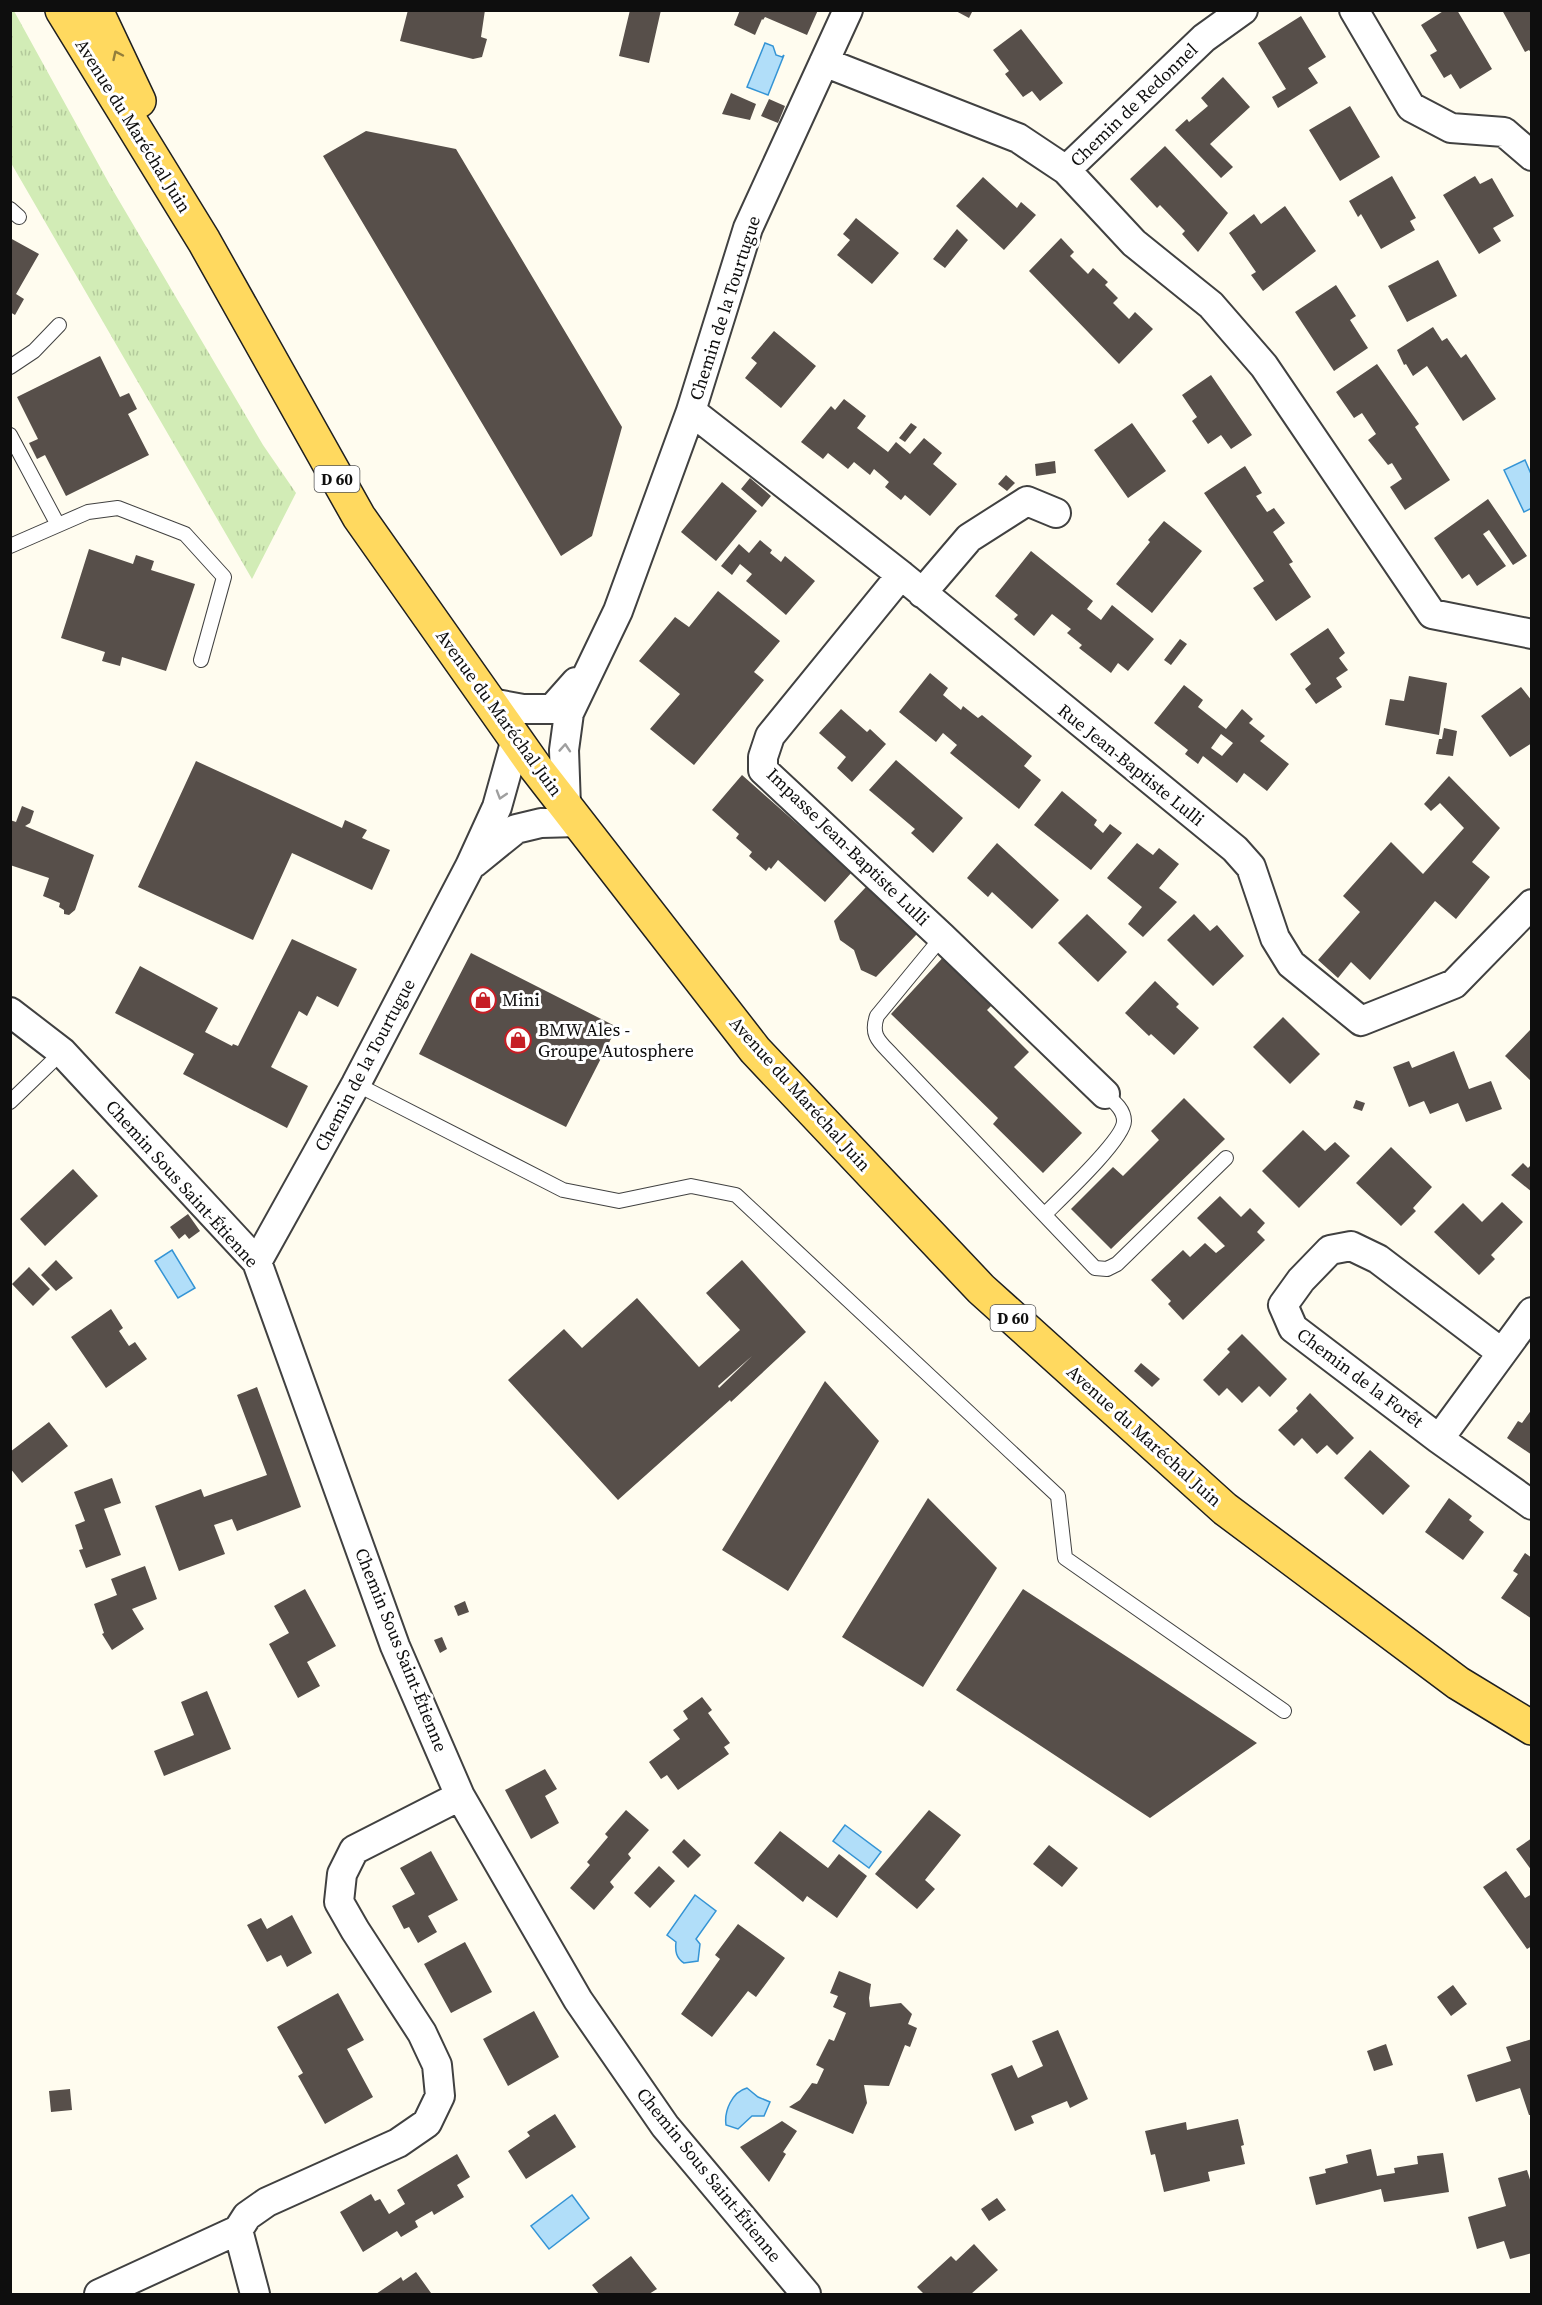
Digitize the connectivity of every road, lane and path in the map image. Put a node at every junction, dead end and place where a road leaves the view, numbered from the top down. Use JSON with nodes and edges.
{"nodes":[{"id":1,"x":62,"y":10,"type":"edge"},
{"id":2,"x":96,"y":10,"type":"edge"},
{"id":3,"x":848,"y":10,"type":"edge"},
{"id":4,"x":1243,"y":10,"type":"edge"},
{"id":5,"x":1354,"y":10,"type":"edge"},
{"id":6,"x":824,"y":62,"type":"junction"},
{"id":7,"x":1532,"y":156,"type":"edge"},
{"id":8,"x":1066,"y":170,"type":"junction"},
{"id":9,"x":204,"y":241,"type":"junction"},
{"id":10,"x":59,"y":325,"type":"dead end"},
{"id":11,"x":10,"y":367,"type":"edge"},
{"id":12,"x":691,"y":411,"type":"junction"},
{"id":13,"x":10,"y":435,"type":"edge"},
{"id":14,"x":1056,"y":513,"type":"dead end"},
{"id":15,"x":58,"y":525,"type":"junction"},
{"id":16,"x":10,"y":546,"type":"edge"},
{"id":17,"x":912,"y":584,"type":"junction"},
{"id":18,"x":618,"y":611,"type":"junction"},
{"id":19,"x":1532,"y":634,"type":"edge"},
{"id":20,"x":201,"y":660,"type":"dead end"},
{"id":21,"x":491,"y":703,"type":"junction"},
{"id":22,"x":516,"y":739,"type":"junction"},
{"id":23,"x":572,"y":814,"type":"junction"},
{"id":24,"x":471,"y":866,"type":"junction"},
{"id":25,"x":1532,"y":904,"type":"edge"},
{"id":26,"x":942,"y":937,"type":"junction"},
{"id":27,"x":10,"y":1012,"type":"edge"},
{"id":28,"x":62,"y":1052,"type":"junction"},
{"id":29,"x":356,"y":1084,"type":"junction"},
{"id":30,"x":1105,"y":1094,"type":"joint"},
{"id":31,"x":10,"y":1102,"type":"edge"},
{"id":32,"x":1226,"y":1158,"type":"dead end"},
{"id":33,"x":1045,"y":1215,"type":"junction"},
{"id":34,"x":257,"y":1262,"type":"junction"},
{"id":35,"x":1532,"y":1312,"type":"edge"},
{"id":36,"x":1502,"y":1353,"type":"junction"},
{"id":37,"x":1439,"y":1439,"type":"junction"},
{"id":38,"x":1532,"y":1505,"type":"edge"},
{"id":39,"x":1284,"y":1711,"type":"dead end"},
{"id":40,"x":1532,"y":1728,"type":"edge"},
{"id":41,"x":460,"y":1796,"type":"junction"},
{"id":42,"x":238,"y":2230,"type":"junction"},
{"id":43,"x":802,"y":2293,"type":"edge"},
{"id":44,"x":99,"y":2295,"type":"edge"},
{"id":45,"x":255,"y":2295,"type":"edge"}],
"edges":[{"from":1,"to":9,"type":"main road","name":"Avenue du Maréchal Juin","number":"D 60"},
{"from":9,"to":2,"type":"main road","name":"Avenue du Maréchal Juin","number":"D 60","one_way":true},
{"from":3,"to":6,"type":"street","name":"Chemin de la Tourtugue"},
{"from":4,"to":8,"type":"street","name":"Chemin de Redonnel"},
{"from":5,"to":7,"type":"street"},
{"from":6,"to":8,"type":"street","name":"Chemin de Redonnel"},
{"from":6,"to":12,"type":"street","name":"Chemin de la Tourtugue"},
{"from":8,"to":19,"type":"street"},
{"from":9,"to":21,"type":"main road","name":"Avenue du Maréchal Juin","number":"D 60"},
{"from":10,"to":11,"type":"lane"},
{"from":12,"to":17,"type":"street","name":"Rue Jean-Baptiste Lulli"},
{"from":12,"to":18,"type":"street","name":"Chemin de la Tourtugue"},
{"from":13,"to":15,"type":"lane"},
{"from":14,"to":17,"type":"street"},
{"from":15,"to":16,"type":"lane"},
{"from":15,"to":20,"type":"lane"},
{"from":17,"to":25,"type":"street","name":"Rue Jean-Baptiste Lulli"},
{"from":17,"to":26,"type":"street","name":"Impasse Jean-Baptiste Lulli"},
{"from":18,"to":21,"type":"street","name":"Chemin de la Tourtugue"},
{"from":23,"to":18,"type":"street","name":"Chemin de la Tourtugue","one_way":true},
{"from":21,"to":22,"type":"main road","name":"Avenue du Maréchal Juin","number":"D 60"},
{"from":22,"to":23,"type":"main road","name":"Avenue du Maréchal Juin","number":"D 60"},
{"from":22,"to":24,"type":"street","name":"Chemin de la Tourtugue","one_way":true},
{"from":23,"to":24,"type":"street","name":"Chemin de la Tourtugue"},
{"from":23,"to":40,"type":"main road","name":"Avenue du Maréchal Juin","number":"D 60"},
{"from":24,"to":29,"type":"street","name":"Chemin de la Tourtugue"},
{"from":26,"to":30,"type":"street","name":"Impasse Jean-Baptiste Lulli"},
{"from":26,"to":33,"type":"lane"},
{"from":27,"to":28,"type":"street","name":"Chemin Sous Saint-Étienne"},
{"from":28,"to":31,"type":"lane"},
{"from":28,"to":34,"type":"street","name":"Chemin Sous Saint-Étienne"},
{"from":29,"to":34,"type":"street","name":"Chemin de la Tourtugue"},
{"from":29,"to":39,"type":"lane"},
{"from":30,"to":33,"type":"lane"},
{"from":32,"to":33,"type":"lane"},
{"from":34,"to":41,"type":"street","name":"Chemin Sous Saint-Étienne"},
{"from":35,"to":36,"type":"street","name":"Chemin de la Forêt"},
{"from":36,"to":37,"type":"street","name":"Chemin de la Forêt"},
{"from":36,"to":37,"type":"street","name":"Chemin de la Forêt"},
{"from":37,"to":38,"type":"street","name":"Chemin de la Forêt"},
{"from":41,"to":42,"type":"street"},
{"from":41,"to":43,"type":"street","name":"Chemin Sous Saint-Étienne"},
{"from":42,"to":44,"type":"street"},
{"from":42,"to":45,"type":"street"}]}
